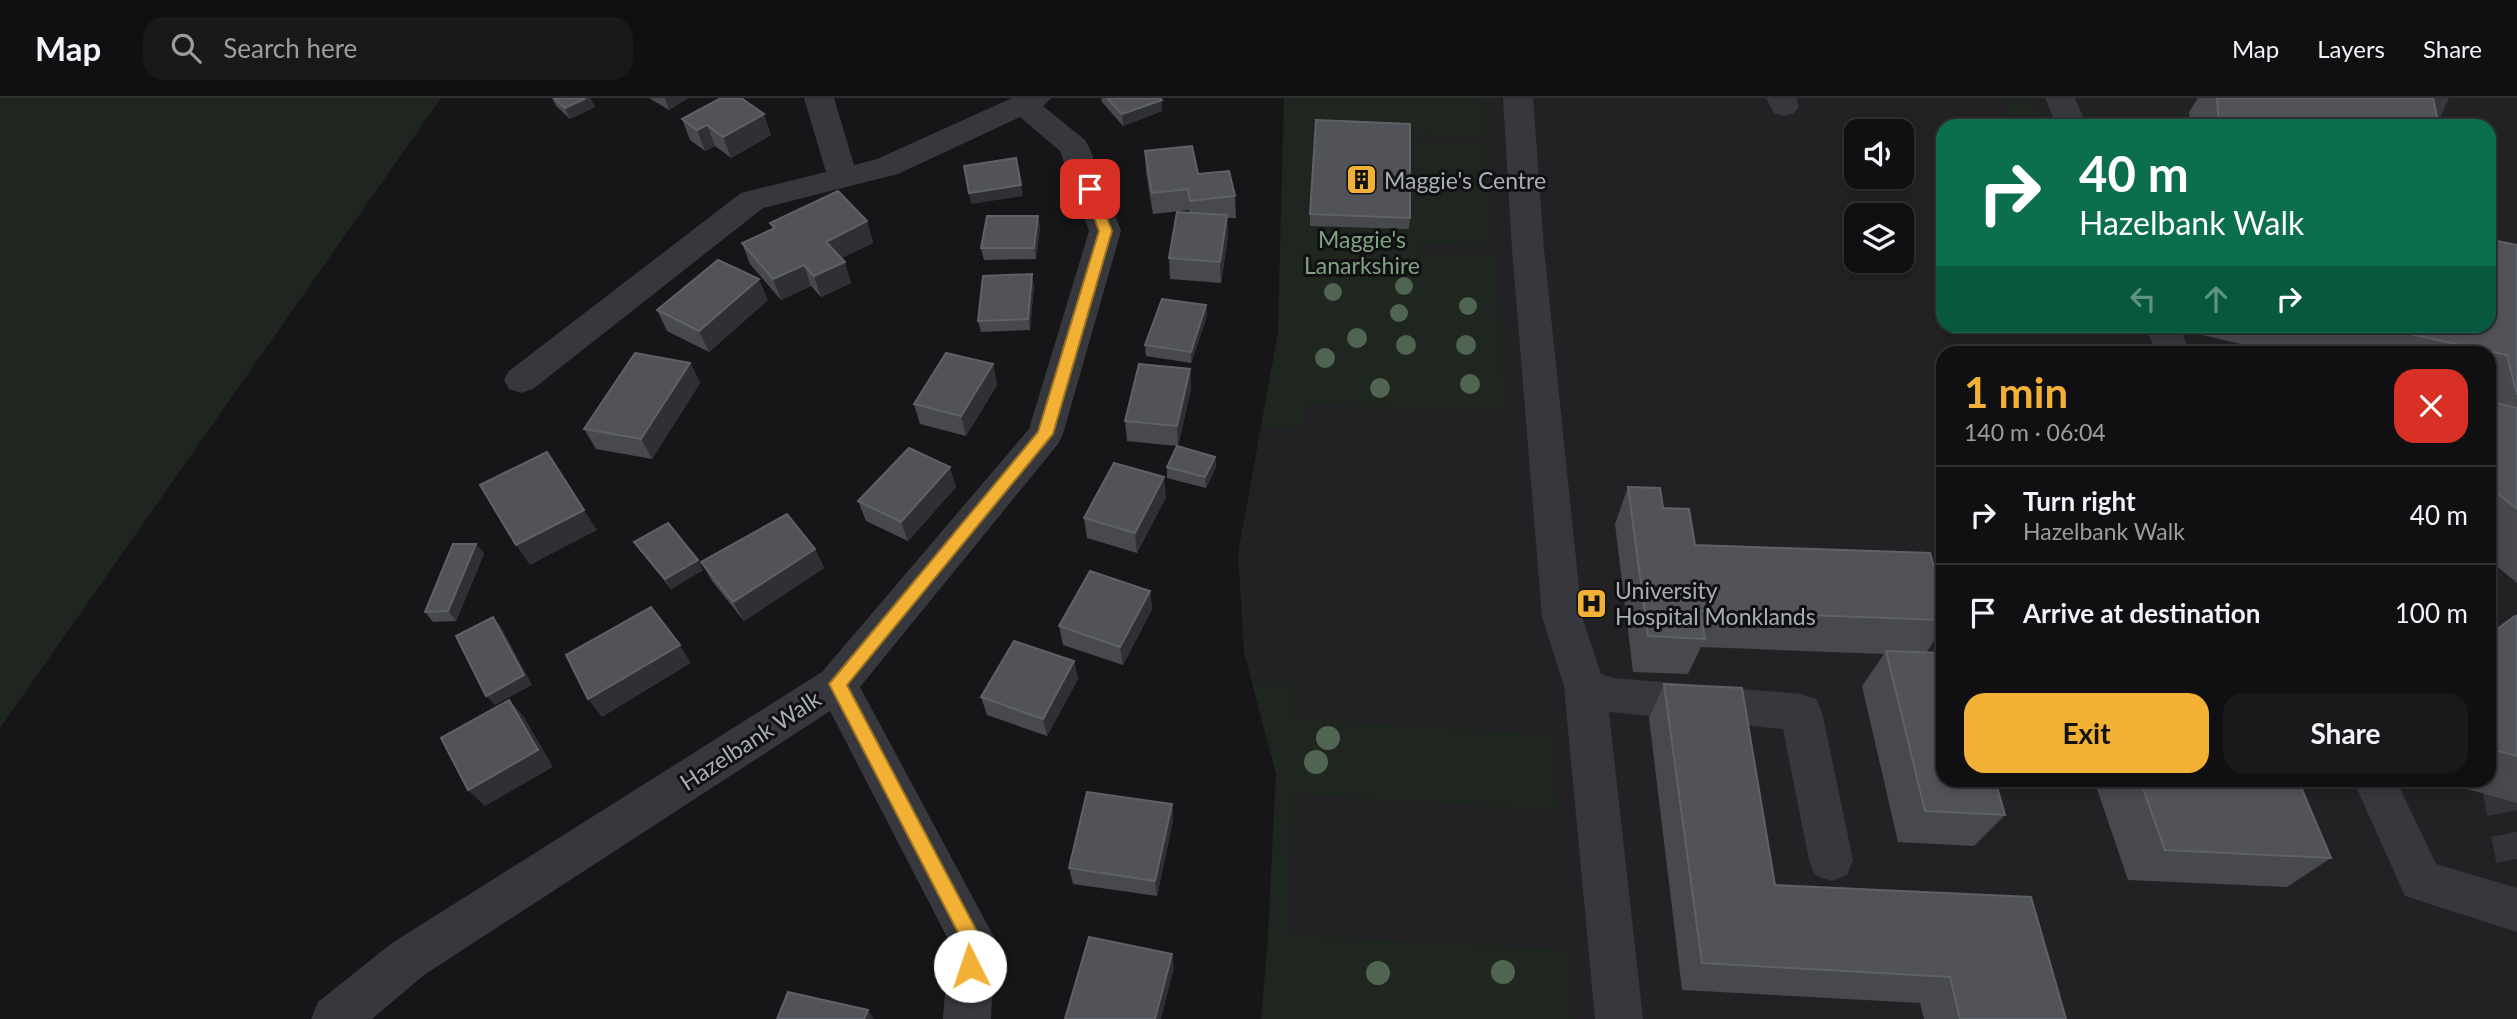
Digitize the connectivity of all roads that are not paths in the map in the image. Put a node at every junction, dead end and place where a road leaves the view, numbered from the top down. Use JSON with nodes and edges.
{"nodes":[{"id":1,"x":819,"y":98,"type":"edge"},
{"id":2,"x":1518,"y":98,"type":"edge"},
{"id":3,"x":2317,"y":98,"type":"edge"},
{"id":4,"x":2434,"y":98,"type":"edge"},
{"id":5,"x":1030,"y":101,"type":"edge"},
{"id":6,"x":843,"y":178,"type":"junction"},
{"id":7,"x":522,"y":380,"type":"dead end"},
{"id":8,"x":837,"y":684,"type":"junction"},
{"id":9,"x":1585,"y":686,"type":"junction"},
{"id":10,"x":2377,"y":787,"type":"edge"},
{"id":11,"x":1831,"y":860,"type":"dead end"},
{"id":12,"x":2517,"y":910,"type":"edge"},
{"id":13,"x":335,"y":1019,"type":"edge"},
{"id":14,"x":967,"y":1019,"type":"edge"},
{"id":15,"x":1619,"y":1019,"type":"edge"}],
"edges":[{"from":1,"to":6,"type":"street"},
{"from":2,"to":9,"type":"street"},
{"from":3,"to":4,"type":"street"},
{"from":5,"to":6,"type":"street","name":"Hazelbank Walk"},
{"from":5,"to":8,"type":"street","name":"Hazelbank Walk"},
{"from":6,"to":7,"type":"street","name":"Hazelbank Walk"},
{"from":8,"to":13,"type":"street","name":"Hazelbank Walk"},
{"from":8,"to":14,"type":"street"},
{"from":9,"to":11,"type":"street"},
{"from":9,"to":15,"type":"street"},
{"from":10,"to":12,"type":"street"}]}
